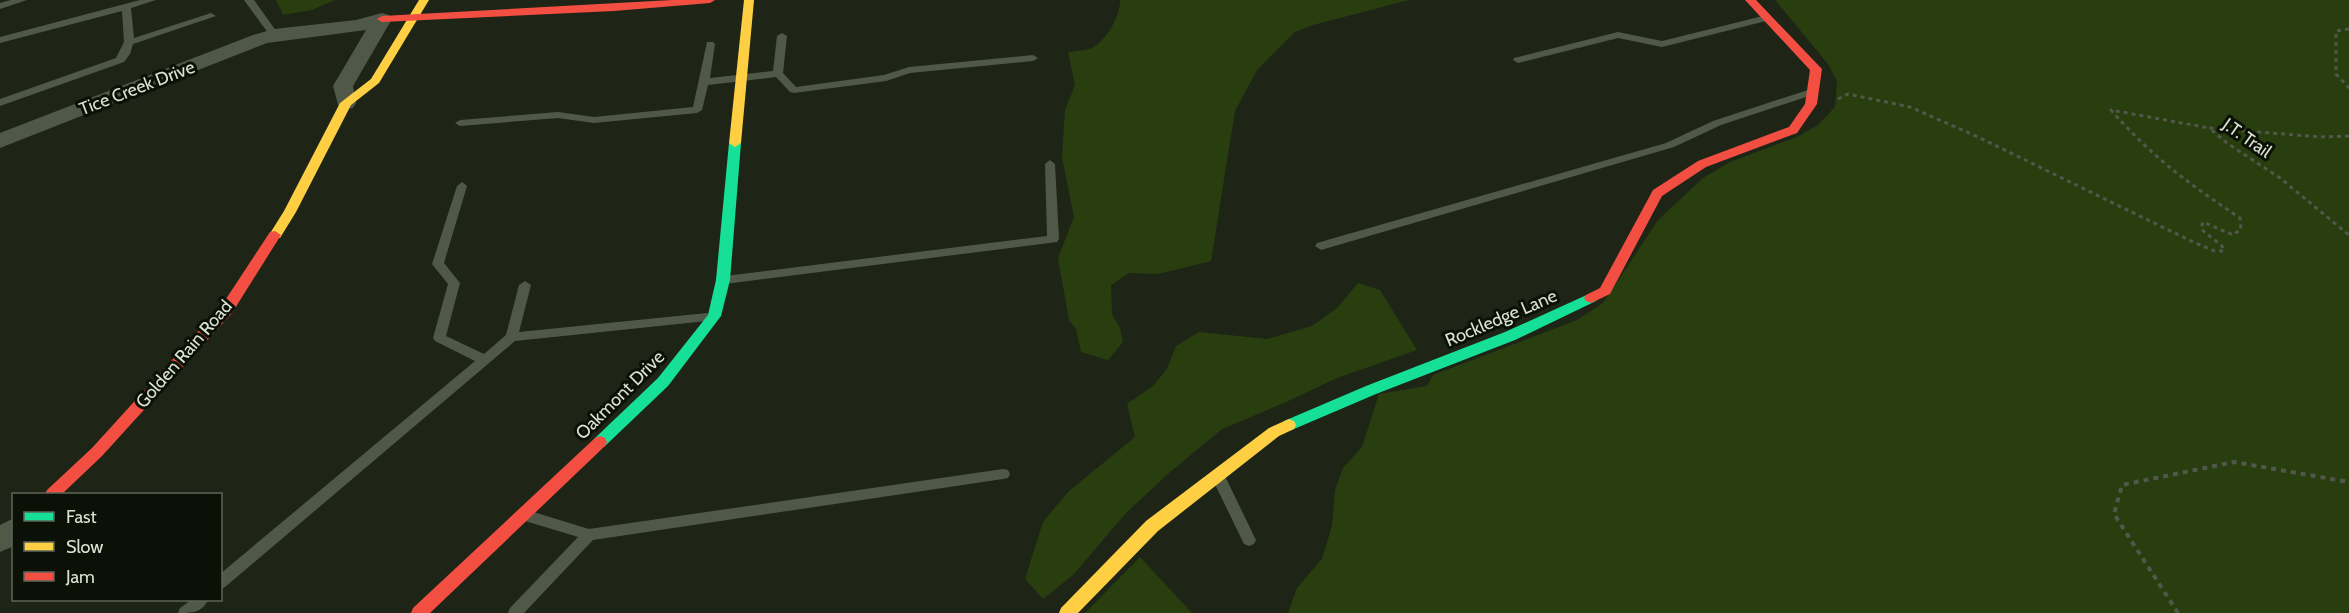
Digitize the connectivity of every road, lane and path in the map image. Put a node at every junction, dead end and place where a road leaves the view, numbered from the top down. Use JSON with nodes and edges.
{"nodes":[{"id":1,"x":22,"y":0,"type":"edge"},
{"id":2,"x":151,"y":0,"type":"edge"},
{"id":3,"x":249,"y":0,"type":"edge"},
{"id":4,"x":424,"y":0,"type":"edge"},
{"id":5,"x":710,"y":0,"type":"edge"},
{"id":6,"x":749,"y":0,"type":"edge"},
{"id":7,"x":1750,"y":0,"type":"edge"},
{"id":8,"x":0,"y":6,"type":"edge"},
{"id":9,"x":126,"y":6,"type":"junction"},
{"id":10,"x":386,"y":12,"type":"junction"},
{"id":11,"x":211,"y":16,"type":"dead end"},
{"id":12,"x":414,"y":17,"type":"junction"},
{"id":13,"x":1767,"y":18,"type":"junction"},
{"id":14,"x":2349,"y":29,"type":"edge"},
{"id":15,"x":274,"y":35,"type":"junction"},
{"id":16,"x":782,"y":36,"type":"dead end"},
{"id":17,"x":0,"y":40,"type":"edge"},
{"id":18,"x":130,"y":42,"type":"junction"},
{"id":19,"x":710,"y":44,"type":"dead end"},
{"id":20,"x":1033,"y":58,"type":"dead end"},
{"id":21,"x":1518,"y":60,"type":"dead end"},
{"id":22,"x":778,"y":74,"type":"junction"},
{"id":23,"x":740,"y":79,"type":"junction"},
{"id":24,"x":704,"y":82,"type":"junction"},
{"id":25,"x":2349,"y":88,"type":"edge"},
{"id":26,"x":1813,"y":91,"type":"junction"},
{"id":27,"x":0,"y":103,"type":"edge"},
{"id":28,"x":346,"y":103,"type":"junction"},
{"id":29,"x":1803,"y":116,"type":"junction"},
{"id":30,"x":460,"y":123,"type":"dead end"},
{"id":31,"x":2209,"y":128,"type":"junction"},
{"id":32,"x":2349,"y":136,"type":"edge"},
{"id":33,"x":0,"y":141,"type":"edge"},
{"id":34,"x":1050,"y":164,"type":"dead end"},
{"id":35,"x":462,"y":186,"type":"dead end"},
{"id":36,"x":2349,"y":235,"type":"edge"},
{"id":37,"x":1321,"y":246,"type":"dead end"},
{"id":38,"x":723,"y":280,"type":"junction"},
{"id":39,"x":525,"y":285,"type":"dead end"},
{"id":40,"x":714,"y":316,"type":"junction"},
{"id":41,"x":512,"y":337,"type":"junction"},
{"id":42,"x":485,"y":360,"type":"junction"},
{"id":43,"x":1003,"y":474,"type":"dead end"},
{"id":44,"x":1218,"y":475,"type":"junction"},
{"id":45,"x":2349,"y":482,"type":"edge"},
{"id":46,"x":54,"y":493,"type":"edge"},
{"id":47,"x":523,"y":515,"type":"junction"},
{"id":48,"x":589,"y":535,"type":"junction"},
{"id":49,"x":1249,"y":540,"type":"dead end"},
{"id":50,"x":222,"y":581,"type":"edge"},
{"id":51,"x":200,"y":601,"type":"edge"},
{"id":52,"x":185,"y":613,"type":"edge"},
{"id":53,"x":419,"y":613,"type":"edge"},
{"id":54,"x":515,"y":613,"type":"edge"},
{"id":55,"x":1067,"y":613,"type":"edge"},
{"id":56,"x":2178,"y":613,"type":"edge"}],
"edges":[{"from":1,"to":8,"type":"lane"},
{"from":2,"to":9,"type":"lane"},
{"from":3,"to":15,"type":"lane"},
{"from":4,"to":12,"type":"street","name":"Golden Rain Road"},
{"from":5,"to":12,"type":"street","name":"Tice Creek Drive"},
{"from":6,"to":23,"type":"street","name":"Oakmont Drive"},
{"from":7,"to":13,"type":"street","name":"Rockledge Lane"},
{"from":9,"to":17,"type":"lane"},
{"from":9,"to":18,"type":"lane"},
{"from":10,"to":12,"type":"street","name":"Tice Creek Drive"},
{"from":10,"to":15,"type":"street","name":"Tice Creek Drive"},
{"from":10,"to":28,"type":"street","name":"Golden Rain Road"},
{"from":11,"to":18,"type":"lane"},
{"from":12,"to":28,"type":"street","name":"Golden Rain Road"},
{"from":13,"to":21,"type":"lane"},
{"from":13,"to":26,"type":"street","name":"Rockledge Lane"},
{"from":14,"to":25,"type":"path"},
{"from":15,"to":33,"type":"street","name":"Tice Creek Drive"},
{"from":16,"to":22,"type":"lane"},
{"from":18,"to":27,"type":"lane"},
{"from":19,"to":24,"type":"lane"},
{"from":20,"to":22,"type":"lane"},
{"from":22,"to":23,"type":"lane"},
{"from":23,"to":24,"type":"lane"},
{"from":23,"to":38,"type":"street","name":"Oakmont Drive"},
{"from":24,"to":30,"type":"lane"},
{"from":26,"to":29,"type":"street","name":"Rockledge Lane"},
{"from":26,"to":37,"type":"lane"},
{"from":28,"to":46,"type":"street","name":"Golden Rain Road"},
{"from":29,"to":31,"type":"path"},
{"from":29,"to":44,"type":"street","name":"Rockledge Lane"},
{"from":31,"to":32,"type":"path","name":"J.T. Trail"},
{"from":31,"to":36,"type":"path","name":"J.T. Trail"},
{"from":34,"to":38,"type":"lane"},
{"from":35,"to":42,"type":"lane"},
{"from":38,"to":40,"type":"street","name":"Oakmont Drive"},
{"from":39,"to":41,"type":"lane"},
{"from":40,"to":41,"type":"lane"},
{"from":40,"to":47,"type":"street","name":"Oakmont Drive"},
{"from":41,"to":42,"type":"lane"},
{"from":42,"to":50,"type":"lane"},
{"from":43,"to":48,"type":"lane"},
{"from":44,"to":49,"type":"lane"},
{"from":44,"to":55,"type":"street","name":"Rockledge Lane"},
{"from":45,"to":56,"type":"path"},
{"from":47,"to":48,"type":"lane"},
{"from":47,"to":53,"type":"street","name":"Oakmont Drive"},
{"from":48,"to":54,"type":"lane"},
{"from":51,"to":52,"type":"lane"}]}
